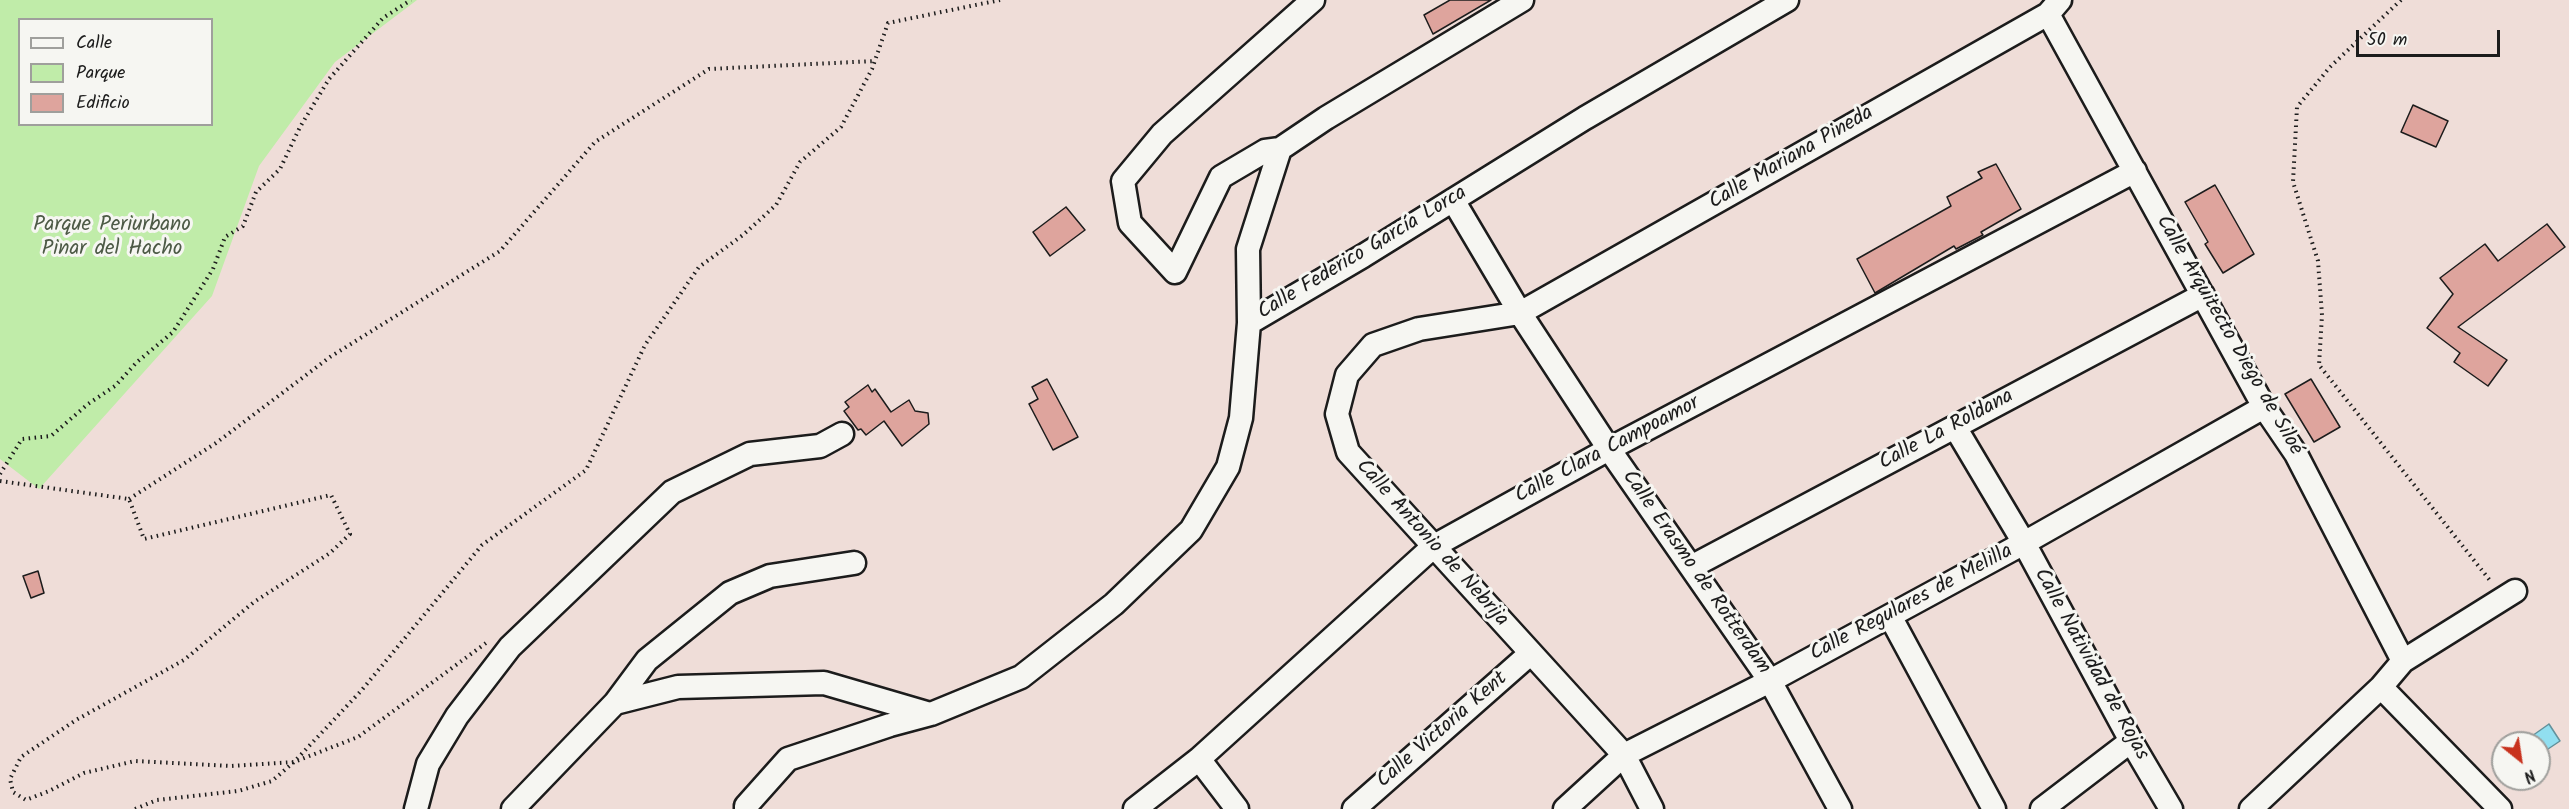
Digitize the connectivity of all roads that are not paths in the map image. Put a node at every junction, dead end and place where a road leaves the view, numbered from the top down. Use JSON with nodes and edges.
{"nodes":[{"id":1,"x":1313,"y":0,"type":"edge"},
{"id":2,"x":1522,"y":0,"type":"edge"},
{"id":3,"x":1787,"y":0,"type":"edge"},
{"id":4,"x":2054,"y":7,"type":"edge"},
{"id":5,"x":1280,"y":149,"type":"junction"},
{"id":6,"x":2134,"y":171,"type":"junction"},
{"id":7,"x":1453,"y":201,"type":"junction"},
{"id":8,"x":2203,"y":295,"type":"junction"},
{"id":9,"x":1521,"y":313,"type":"junction"},
{"id":10,"x":1249,"y":323,"type":"junction"},
{"id":11,"x":2264,"y":407,"type":"junction"},
{"id":12,"x":1955,"y":427,"type":"junction"},
{"id":13,"x":842,"y":434,"type":"dead end"},
{"id":14,"x":1609,"y":449,"type":"junction"},
{"id":15,"x":2024,"y":543,"type":"junction"},
{"id":16,"x":1434,"y":546,"type":"junction"},
{"id":17,"x":854,"y":563,"type":"dead end"},
{"id":18,"x":1691,"y":567,"type":"junction"},
{"id":19,"x":2509,"y":595,"type":"road end"},
{"id":20,"x":1890,"y":616,"type":"junction"},
{"id":21,"x":1531,"y":653,"type":"junction"},
{"id":22,"x":2403,"y":662,"type":"junction"},
{"id":23,"x":1770,"y":681,"type":"junction"},
{"id":24,"x":2381,"y":687,"type":"junction"},
{"id":25,"x":615,"y":703,"type":"junction"},
{"id":26,"x":932,"y":714,"type":"junction"},
{"id":27,"x":2131,"y":741,"type":"junction"},
{"id":28,"x":1624,"y":755,"type":"junction"},
{"id":29,"x":1199,"y":759,"type":"junction"},
{"id":30,"x":416,"y":809,"type":"edge"},
{"id":31,"x":513,"y":809,"type":"edge"},
{"id":32,"x":746,"y":809,"type":"edge"},
{"id":33,"x":1135,"y":809,"type":"edge"},
{"id":34,"x":1237,"y":809,"type":"edge"},
{"id":35,"x":1354,"y":809,"type":"edge"},
{"id":36,"x":1565,"y":809,"type":"edge"},
{"id":37,"x":1652,"y":809,"type":"edge"},
{"id":38,"x":1840,"y":809,"type":"edge"},
{"id":39,"x":1994,"y":809,"type":"edge"},
{"id":40,"x":2042,"y":809,"type":"edge"},
{"id":41,"x":2172,"y":809,"type":"edge"},
{"id":42,"x":2251,"y":809,"type":"edge"},
{"id":43,"x":2500,"y":809,"type":"edge"}],
"edges":[{"from":1,"to":5,"type":"street"},
{"from":2,"to":5,"type":"street"},
{"from":3,"to":7,"type":"street","name":"Calle Federico García Lorca"},
{"from":4,"to":6,"type":"street","name":"Calle Arquitecto Diego de Siloé"},
{"from":4,"to":9,"type":"street","name":"Calle Mariana Pineda"},
{"from":5,"to":10,"type":"street"},
{"from":6,"to":8,"type":"street","name":"Calle Arquitecto Diego de Siloé"},
{"from":6,"to":14,"type":"street","name":"Calle Clara Campoamor"},
{"from":7,"to":9,"type":"street"},
{"from":7,"to":10,"type":"street","name":"Calle Federico García Lorca"},
{"from":8,"to":11,"type":"street","name":"Calle Arquitecto Diego de Siloé"},
{"from":8,"to":12,"type":"street","name":"Calle La Roldana"},
{"from":9,"to":14,"type":"street","name":"Calle Erasmo de Rotterdam"},
{"from":9,"to":16,"type":"street","name":"Calle Antonio de Nebrija"},
{"from":10,"to":26,"type":"street","name":"Calle Federico García Lorca"},
{"from":11,"to":15,"type":"street","name":"Calle Regulares de Melilla"},
{"from":11,"to":22,"type":"street","name":"Calle Arquitecto Diego de Siloé"},
{"from":12,"to":15,"type":"street","name":"Calle Natividad de Rojas"},
{"from":12,"to":18,"type":"street","name":"Calle La Roldana"},
{"from":13,"to":30,"type":"street"},
{"from":14,"to":16,"type":"street","name":"Calle Clara Campoamor"},
{"from":14,"to":18,"type":"street","name":"Calle Erasmo de Rotterdam"},
{"from":15,"to":20,"type":"street","name":"Calle Regulares de Melilla"},
{"from":15,"to":27,"type":"street","name":"Calle Natividad de Rojas"},
{"from":16,"to":21,"type":"street","name":"Calle Antonio de Nebrija"},
{"from":16,"to":29,"type":"street","name":"Calle Clara Campoamor"},
{"from":17,"to":25,"type":"street"},
{"from":18,"to":23,"type":"street","name":"Calle Erasmo de Rotterdam"},
{"from":19,"to":22,"type":"street"},
{"from":20,"to":23,"type":"street","name":"Calle Regulares de Melilla"},
{"from":20,"to":39,"type":"street"},
{"from":21,"to":28,"type":"street","name":"Calle Antonio de Nebrija"},
{"from":21,"to":35,"type":"street","name":"Calle Victoria Kent"},
{"from":22,"to":24,"type":"street"},
{"from":23,"to":28,"type":"street","name":"Calle Regulares de Melilla"},
{"from":23,"to":38,"type":"street","name":"Calle Erasmo de Rotterdam"},
{"from":24,"to":42,"type":"street"},
{"from":24,"to":43,"type":"street"},
{"from":25,"to":26,"type":"street"},
{"from":25,"to":31,"type":"street"},
{"from":26,"to":32,"type":"street","name":"Calle Federico García Lorca"},
{"from":27,"to":40,"type":"street"},
{"from":27,"to":41,"type":"street","name":"Calle Natividad de Rojas"},
{"from":28,"to":36,"type":"street","name":"Calle Regulares de Melilla"},
{"from":28,"to":37,"type":"street","name":"Calle Antonio de Nebrija"},
{"from":29,"to":33,"type":"street","name":"Calle Clara Campoamor"},
{"from":29,"to":34,"type":"street"}]}
